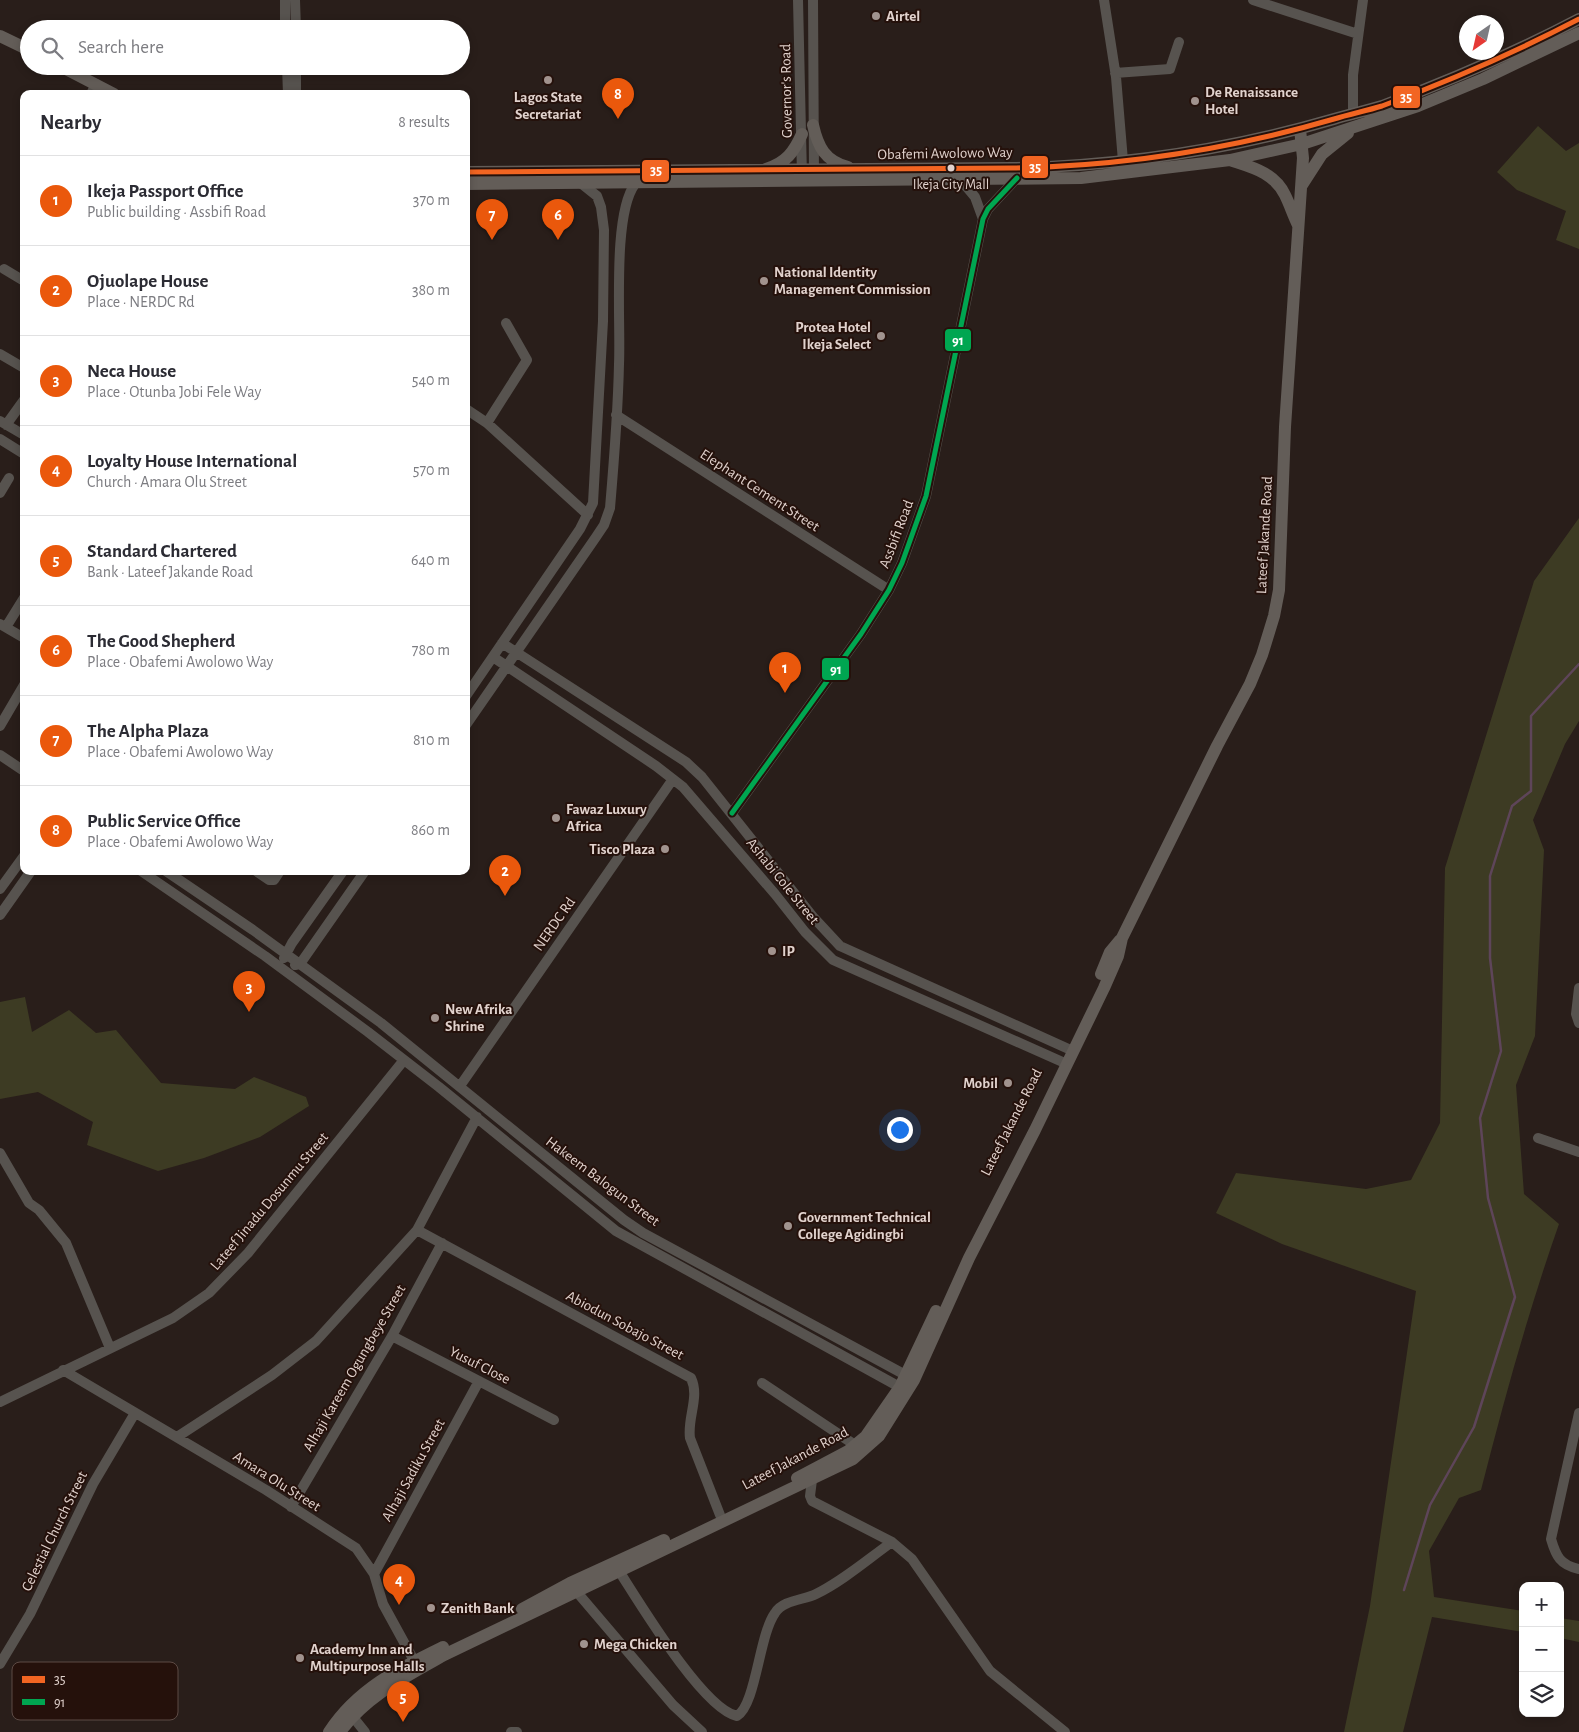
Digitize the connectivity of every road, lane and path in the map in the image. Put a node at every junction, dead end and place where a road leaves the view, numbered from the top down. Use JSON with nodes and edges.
{"nodes":[{"id":1,"x":285,"y":0,"type":"edge"},
{"id":2,"x":295,"y":0,"type":"edge"},
{"id":3,"x":798,"y":0,"type":"edge"},
{"id":4,"x":813,"y":0,"type":"edge"},
{"id":5,"x":1104,"y":0,"type":"edge"},
{"id":6,"x":1252,"y":0,"type":"edge"},
{"id":7,"x":1363,"y":0,"type":"edge"},
{"id":8,"x":1579,"y":19,"type":"edge"},
{"id":9,"x":286,"y":20,"type":"edge"},
{"id":10,"x":296,"y":20,"type":"edge"},
{"id":11,"x":1579,"y":33,"type":"edge"},
{"id":12,"x":1358,"y":34,"type":"junction"},
{"id":13,"x":1,"y":40,"type":"edge"},
{"id":14,"x":1179,"y":42,"type":"dead end"},
{"id":15,"x":20,"y":47,"type":"edge"},
{"id":16,"x":1115,"y":73,"type":"junction"},
{"id":17,"x":73,"y":75,"type":"edge"},
{"id":18,"x":287,"y":75,"type":"edge"},
{"id":19,"x":296,"y":75,"type":"edge"},
{"id":20,"x":93,"y":89,"type":"edge"},
{"id":21,"x":288,"y":90,"type":"edge"},
{"id":22,"x":296,"y":90,"type":"edge"},
{"id":23,"x":1353,"y":113,"type":"junction"},
{"id":24,"x":813,"y":125,"type":"junction"},
{"id":25,"x":1300,"y":129,"type":"junction"},
{"id":26,"x":1353,"y":129,"type":"junction"},
{"id":27,"x":802,"y":134,"type":"junction"},
{"id":28,"x":1302,"y":144,"type":"junction"},
{"id":29,"x":1230,"y":160,"type":"junction"},
{"id":30,"x":1123,"y":161,"type":"junction"},
{"id":31,"x":762,"y":170,"type":"junction"},
{"id":32,"x":861,"y":170,"type":"junction"},
{"id":33,"x":470,"y":172,"type":"edge"},
{"id":34,"x":808,"y":176,"type":"junction"},
{"id":35,"x":1017,"y":178,"type":"junction"},
{"id":36,"x":960,"y":179,"type":"junction"},
{"id":37,"x":470,"y":184,"type":"edge"},
{"id":38,"x":582,"y":184,"type":"junction"},
{"id":39,"x":635,"y":184,"type":"junction"},
{"id":40,"x":1301,"y":187,"type":"junction"},
{"id":41,"x":983,"y":220,"type":"junction"},
{"id":42,"x":1298,"y":226,"type":"junction"},
{"id":43,"x":604,"y":254,"type":"junction"},
{"id":44,"x":620,"y":254,"type":"junction"},
{"id":45,"x":4,"y":269,"type":"dead end"},
{"id":46,"x":20,"y":279,"type":"edge"},
{"id":47,"x":506,"y":324,"type":"dead end"},
{"id":48,"x":0,"y":354,"type":"edge"},
{"id":49,"x":20,"y":366,"type":"edge"},
{"id":50,"x":20,"y":404,"type":"edge"},
{"id":51,"x":470,"y":412,"type":"edge"},
{"id":52,"x":616,"y":415,"type":"junction"},
{"id":53,"x":3,"y":423,"type":"edge"},
{"id":54,"x":487,"y":423,"type":"junction"},
{"id":55,"x":20,"y":434,"type":"edge"},
{"id":56,"x":0,"y":439,"type":"edge"},
{"id":57,"x":20,"y":452,"type":"edge"},
{"id":58,"x":9,"y":478,"type":"dead end"},
{"id":59,"x":0,"y":493,"type":"edge"},
{"id":60,"x":588,"y":515,"type":"junction"},
{"id":61,"x":889,"y":590,"type":"junction"},
{"id":62,"x":20,"y":603,"type":"edge"},
{"id":63,"x":3,"y":625,"type":"edge"},
{"id":64,"x":20,"y":636,"type":"edge"},
{"id":65,"x":502,"y":643,"type":"junction"},
{"id":66,"x":516,"y":652,"type":"junction"},
{"id":67,"x":493,"y":656,"type":"junction"},
{"id":68,"x":507,"y":666,"type":"junction"},
{"id":69,"x":562,"y":682,"type":"junction"},
{"id":70,"x":470,"y":690,"type":"edge"},
{"id":71,"x":20,"y":693,"type":"edge"},
{"id":72,"x":553,"y":696,"type":"junction"},
{"id":73,"x":470,"y":719,"type":"edge"},
{"id":74,"x":1,"y":724,"type":"edge"},
{"id":75,"x":0,"y":755,"type":"edge"},
{"id":76,"x":20,"y":768,"type":"edge"},
{"id":77,"x":673,"y":779,"type":"junction"},
{"id":78,"x":732,"y":813,"type":"junction"},
{"id":79,"x":20,"y":862,"type":"edge"},
{"id":80,"x":28,"y":875,"type":"edge"},
{"id":81,"x":147,"y":875,"type":"edge"},
{"id":82,"x":172,"y":875,"type":"edge"},
{"id":83,"x":262,"y":875,"type":"edge"},
{"id":84,"x":277,"y":875,"type":"edge"},
{"id":85,"x":340,"y":875,"type":"edge"},
{"id":86,"x":362,"y":875,"type":"edge"},
{"id":87,"x":0,"y":889,"type":"edge"},
{"id":88,"x":12,"y":898,"type":"junction"},
{"id":89,"x":319,"y":905,"type":"junction"},
{"id":90,"x":0,"y":915,"type":"edge"},
{"id":91,"x":335,"y":916,"type":"junction"},
{"id":92,"x":285,"y":954,"type":"junction"},
{"id":93,"x":300,"y":964,"type":"junction"},
{"id":94,"x":282,"y":969,"type":"junction"},
{"id":95,"x":1579,"y":988,"type":"edge"},
{"id":96,"x":1579,"y":1023,"type":"edge"},
{"id":97,"x":1020,"y":1027,"type":"junction"},
{"id":98,"x":1013,"y":1042,"type":"junction"},
{"id":99,"x":1069,"y":1049,"type":"junction"},
{"id":100,"x":404,"y":1060,"type":"junction"},
{"id":101,"x":1063,"y":1062,"type":"junction"},
{"id":102,"x":460,"y":1086,"type":"junction"},
{"id":103,"x":477,"y":1117,"type":"junction"},
{"id":104,"x":1538,"y":1138,"type":"dead end"},
{"id":105,"x":1579,"y":1152,"type":"edge"},
{"id":106,"x":0,"y":1153,"type":"edge"},
{"id":107,"x":543,"y":1155,"type":"junction"},
{"id":108,"x":534,"y":1165,"type":"junction"},
{"id":109,"x":417,"y":1230,"type":"junction"},
{"id":110,"x":442,"y":1244,"type":"junction"},
{"id":111,"x":792,"y":1314,"type":"junction"},
{"id":112,"x":786,"y":1324,"type":"junction"},
{"id":113,"x":392,"y":1336,"type":"junction"},
{"id":114,"x":110,"y":1348,"type":"junction"},
{"id":115,"x":63,"y":1370,"type":"junction"},
{"id":116,"x":479,"y":1381,"type":"junction"},
{"id":117,"x":762,"y":1383,"type":"dead end"},
{"id":118,"x":907,"y":1383,"type":"junction"},
{"id":119,"x":0,"y":1402,"type":"edge"},
{"id":120,"x":135,"y":1412,"type":"junction"},
{"id":121,"x":1579,"y":1413,"type":"edge"},
{"id":122,"x":554,"y":1420,"type":"dead end"},
{"id":123,"x":177,"y":1438,"type":"junction"},
{"id":124,"x":855,"y":1445,"type":"junction"},
{"id":125,"x":1574,"y":1459,"type":"edge"},
{"id":126,"x":812,"y":1480,"type":"junction"},
{"id":127,"x":290,"y":1507,"type":"junction"},
{"id":128,"x":720,"y":1515,"type":"junction"},
{"id":129,"x":892,"y":1542,"type":"junction"},
{"id":130,"x":1579,"y":1568,"type":"edge"},
{"id":131,"x":619,"y":1571,"type":"junction"},
{"id":132,"x":374,"y":1574,"type":"junction"},
{"id":133,"x":576,"y":1591,"type":"junction"},
{"id":134,"x":0,"y":1664,"type":"edge"},
{"id":135,"x":417,"y":1665,"type":"junction"},
{"id":136,"x":350,"y":1713,"type":"junction"},
{"id":137,"x":338,"y":1730,"type":"edge"},
{"id":138,"x":364,"y":1732,"type":"edge"},
{"id":139,"x":511,"y":1732,"type":"edge"},
{"id":140,"x":517,"y":1732,"type":"edge"},
{"id":141,"x":702,"y":1732,"type":"edge"},
{"id":142,"x":1065,"y":1732,"type":"edge"}],
"edges":[{"from":1,"to":9,"type":"street"},
{"from":2,"to":10,"type":"street"},
{"from":3,"to":27,"type":"street","name":"Governor's Road"},
{"from":4,"to":24,"type":"street","name":"Governor's Road"},
{"from":5,"to":16,"type":"street"},
{"from":6,"to":12,"type":"street"},
{"from":7,"to":12,"type":"street"},
{"from":8,"to":23,"type":"main road","name":"Obafemi Awolowo Way"},
{"from":11,"to":26,"type":"main road","name":"Obafemi Awolowo Way"},
{"from":12,"to":23,"type":"street"},
{"from":13,"to":15,"type":"main road"},
{"from":14,"to":16,"type":"street"},
{"from":16,"to":30,"type":"street"},
{"from":17,"to":20,"type":"main road"},
{"from":18,"to":21,"type":"street"},
{"from":19,"to":22,"type":"street"},
{"from":23,"to":25,"type":"main road","name":"Obafemi Awolowo Way"},
{"from":24,"to":32,"type":"main road"},
{"from":24,"to":34,"type":"street","name":"Governor's Road"},
{"from":25,"to":28,"type":"main road","name":"Lateef Jakande Road"},
{"from":25,"to":30,"type":"main road","name":"Obafemi Awolowo Way"},
{"from":26,"to":28,"type":"main road","name":"Obafemi Awolowo Way"},
{"from":26,"to":40,"type":"main road"},
{"from":27,"to":31,"type":"main road"},
{"from":27,"to":34,"type":"street","name":"Governor's Road"},
{"from":28,"to":29,"type":"main road","name":"Obafemi Awolowo Way"},
{"from":28,"to":40,"type":"main road","name":"Lateef Jakande Road"},
{"from":29,"to":35,"type":"main road","name":"Obafemi Awolowo Way"},
{"from":29,"to":42,"type":"main road"},
{"from":30,"to":32,"type":"main road","name":"Obafemi Awolowo Way"},
{"from":31,"to":33,"type":"main road","name":"Obafemi Awolowo Way"},
{"from":31,"to":34,"type":"main road","name":"Obafemi Awolowo Way"},
{"from":32,"to":34,"type":"main road","name":"Obafemi Awolowo Way"},
{"from":34,"to":36,"type":"main road","name":"Obafemi Awolowo Way"},
{"from":34,"to":39,"type":"main road","name":"Obafemi Awolowo Way"},
{"from":35,"to":36,"type":"main road","name":"Obafemi Awolowo Way"},
{"from":35,"to":41,"type":"street"},
{"from":36,"to":41,"type":"street"},
{"from":37,"to":38,"type":"main road","name":"Obafemi Awolowo Way"},
{"from":38,"to":39,"type":"main road","name":"Obafemi Awolowo Way"},
{"from":38,"to":43,"type":"street"},
{"from":39,"to":44,"type":"street"},
{"from":40,"to":42,"type":"main road","name":"Lateef Jakande Road"},
{"from":41,"to":61,"type":"street","name":"Assbifi Road"},
{"from":42,"to":99,"type":"main road","name":"Lateef Jakande Road"},
{"from":43,"to":44,"type":"street"},
{"from":43,"to":60,"type":"street"},
{"from":44,"to":52,"type":"street"},
{"from":45,"to":46,"type":"street"},
{"from":47,"to":54,"type":"street"},
{"from":48,"to":49,"type":"street"},
{"from":50,"to":53,"type":"street"},
{"from":51,"to":54,"type":"street"},
{"from":52,"to":61,"type":"street","name":"Elephant Cement Street"},
{"from":52,"to":66,"type":"street"},
{"from":53,"to":55,"type":"street"},
{"from":54,"to":60,"type":"street"},
{"from":56,"to":57,"type":"street"},
{"from":58,"to":59,"type":"street"},
{"from":60,"to":65,"type":"street"},
{"from":61,"to":78,"type":"street","name":"Assbifi Road"},
{"from":62,"to":63,"type":"street"},
{"from":63,"to":64,"type":"street"},
{"from":65,"to":66,"type":"street","name":"Ashabi Cole Street"},
{"from":65,"to":67,"type":"street"},
{"from":66,"to":68,"type":"street"},
{"from":66,"to":69,"type":"street","name":"Ashabi Cole Street"},
{"from":67,"to":68,"type":"street","name":"Ashabi Cole Street"},
{"from":67,"to":70,"type":"street"},
{"from":68,"to":72,"type":"street","name":"Ashabi Cole Street"},
{"from":68,"to":73,"type":"street"},
{"from":69,"to":72,"type":"street"},
{"from":69,"to":78,"type":"street","name":"Ashabi Cole Street"},
{"from":71,"to":74,"type":"street"},
{"from":72,"to":77,"type":"street","name":"Ashabi Cole Street"},
{"from":75,"to":76,"type":"street"},
{"from":77,"to":98,"type":"street","name":"Ashabi Cole Street"},
{"from":77,"to":102,"type":"street","name":"NERDC Rd"},
{"from":78,"to":97,"type":"street","name":"Ashabi Cole Street"},
{"from":79,"to":87,"type":"street"},
{"from":80,"to":88,"type":"street"},
{"from":81,"to":94,"type":"street","name":"Hakeem Balogun Street"},
{"from":82,"to":92,"type":"street","name":"Hakeem Balogun Street"},
{"from":83,"to":84,"type":"street"},
{"from":85,"to":89,"type":"street"},
{"from":86,"to":91,"type":"street"},
{"from":87,"to":88,"type":"street"},
{"from":88,"to":90,"type":"street"},
{"from":89,"to":91,"type":"street"},
{"from":89,"to":92,"type":"street"},
{"from":91,"to":93,"type":"street"},
{"from":92,"to":93,"type":"street","name":"Hakeem Balogun Street"},
{"from":92,"to":94,"type":"street"},
{"from":93,"to":94,"type":"street"},
{"from":93,"to":102,"type":"street","name":"Hakeem Balogun Street"},
{"from":94,"to":100,"type":"street","name":"Hakeem Balogun Street"},
{"from":95,"to":96,"type":"street"},
{"from":97,"to":98,"type":"street"},
{"from":97,"to":99,"type":"street","name":"Ashabi Cole Street"},
{"from":98,"to":101,"type":"street","name":"Ashabi Cole Street"},
{"from":99,"to":101,"type":"main road","name":"Lateef Jakande Road"},
{"from":100,"to":103,"type":"street","name":"Hakeem Balogun Street"},
{"from":100,"to":114,"type":"street","name":"Lateef Jinadu Dosunmu Street"},
{"from":101,"to":118,"type":"main road","name":"Lateef Jakande Road"},
{"from":102,"to":107,"type":"street","name":"Hakeem Balogun Street"},
{"from":103,"to":108,"type":"street","name":"Hakeem Balogun Street"},
{"from":103,"to":109,"type":"street"},
{"from":104,"to":105,"type":"street"},
{"from":106,"to":114,"type":"street"},
{"from":107,"to":108,"type":"street"},
{"from":107,"to":111,"type":"street","name":"Hakeem Balogun Street"},
{"from":108,"to":112,"type":"street","name":"Hakeem Balogun Street"},
{"from":109,"to":110,"type":"street","name":"Abiodun Sobajo Street"},
{"from":109,"to":123,"type":"street"},
{"from":110,"to":113,"type":"street","name":"Alhaji Kareem Ogungbeye Street"},
{"from":110,"to":128,"type":"street","name":"Abiodun Sobajo Street"},
{"from":111,"to":112,"type":"street"},
{"from":111,"to":118,"type":"street","name":"Hakeem Balogun Street"},
{"from":112,"to":118,"type":"street","name":"Hakeem Balogun Street"},
{"from":113,"to":116,"type":"street","name":"Yusuf Close"},
{"from":113,"to":127,"type":"street","name":"Alhaji Kareem Ogungbeye Street"},
{"from":114,"to":115,"type":"street","name":"Lateef Jinadu Dosunmu Street"},
{"from":115,"to":119,"type":"street","name":"Lateef Jinadu Dosunmu Street"},
{"from":115,"to":120,"type":"street","name":"Amara Olu Street"},
{"from":116,"to":122,"type":"street","name":"Yusuf Close"},
{"from":116,"to":132,"type":"street","name":"Alhaji Sadiku Street"},
{"from":117,"to":124,"type":"street"},
{"from":118,"to":124,"type":"main road","name":"Lateef Jakande Road"},
{"from":118,"to":126,"type":"main road","name":"Lateef Jakande Road"},
{"from":120,"to":123,"type":"street","name":"Amara Olu Street"},
{"from":120,"to":134,"type":"street","name":"Celestial Church Street"},
{"from":121,"to":125,"type":"street"},
{"from":123,"to":127,"type":"street","name":"Amara Olu Street"},
{"from":124,"to":128,"type":"main road","name":"Lateef Jakande Road"},
{"from":125,"to":130,"type":"street"},
{"from":126,"to":129,"type":"street"},
{"from":126,"to":131,"type":"main road","name":"Lateef Jakande Road"},
{"from":127,"to":132,"type":"street","name":"Amara Olu Street"},
{"from":128,"to":135,"type":"main road","name":"Lateef Jakande Road"},
{"from":129,"to":131,"type":"street"},
{"from":129,"to":142,"type":"street"},
{"from":131,"to":133,"type":"main road","name":"Lateef Jakande Road"},
{"from":132,"to":135,"type":"street","name":"Amara Olu Street"},
{"from":133,"to":135,"type":"main road","name":"Lateef Jakande Road"},
{"from":133,"to":141,"type":"street"},
{"from":135,"to":136,"type":"main road","name":"Lateef Jakande Road"},
{"from":136,"to":137,"type":"main road","name":"Lateef Jakande Road"},
{"from":136,"to":138,"type":"street"},
{"from":139,"to":140,"type":"street"}]}
